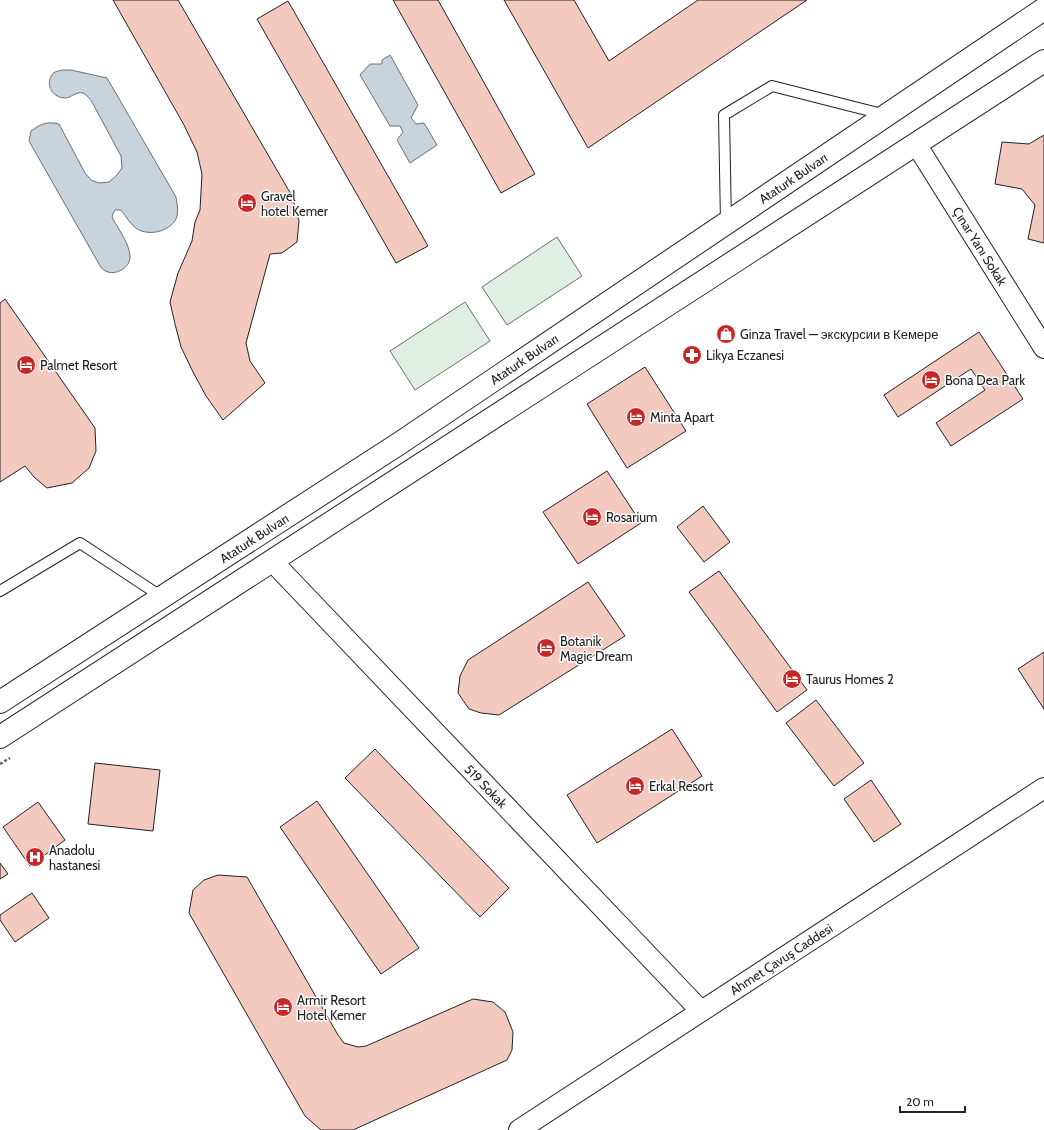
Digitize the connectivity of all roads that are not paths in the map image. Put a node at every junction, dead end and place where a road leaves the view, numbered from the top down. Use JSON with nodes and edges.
{"nodes":[{"id":1,"x":1044,"y":9,"type":"edge"},
{"id":2,"x":1044,"y":61,"type":"edge"},
{"id":3,"x":887,"y":115,"type":"junction"},
{"id":4,"x":916,"y":144,"type":"junction"},
{"id":5,"x":726,"y":223,"type":"junction"},
{"id":6,"x":1044,"y":348,"type":"edge"},
{"id":7,"x":272,"y":561,"type":"junction"},
{"id":8,"x":0,"y":591,"type":"edge"},
{"id":9,"x":162,"y":597,"type":"junction"},
{"id":10,"x":1,"y":699,"type":"edge"},
{"id":11,"x":20,"y":724,"type":"junction"},
{"id":12,"x":0,"y":737,"type":"edge"},
{"id":13,"x":1044,"y":788,"type":"edge"},
{"id":14,"x":701,"y":1010,"type":"junction"},
{"id":15,"x":519,"y":1130,"type":"edge"}],
"edges":[{"from":1,"to":3,"type":"main road","name":"Ataturk Bulvarı"},
{"from":2,"to":4,"type":"main road"},
{"from":3,"to":5,"type":"main road","name":"Ataturk Bulvarı"},
{"from":3,"to":5,"type":"lane"},
{"from":4,"to":6,"type":"street","name":"Çınar Yanı Sokak"},
{"from":4,"to":7,"type":"main road"},
{"from":5,"to":9,"type":"main road","name":"Ataturk Bulvarı"},
{"from":7,"to":11,"type":"main road"},
{"from":7,"to":14,"type":"street","name":"519 Sokak"},
{"from":8,"to":9,"type":"lane"},
{"from":9,"to":10,"type":"main road","name":"Ataturk Bulvarı"},
{"from":10,"to":11,"type":"main road"},
{"from":11,"to":12,"type":"main road"},
{"from":13,"to":14,"type":"street","name":"Ahmet Çavuş Caddesi"},
{"from":14,"to":15,"type":"street","name":"Ahmet Çavuş Caddesi"}]}
